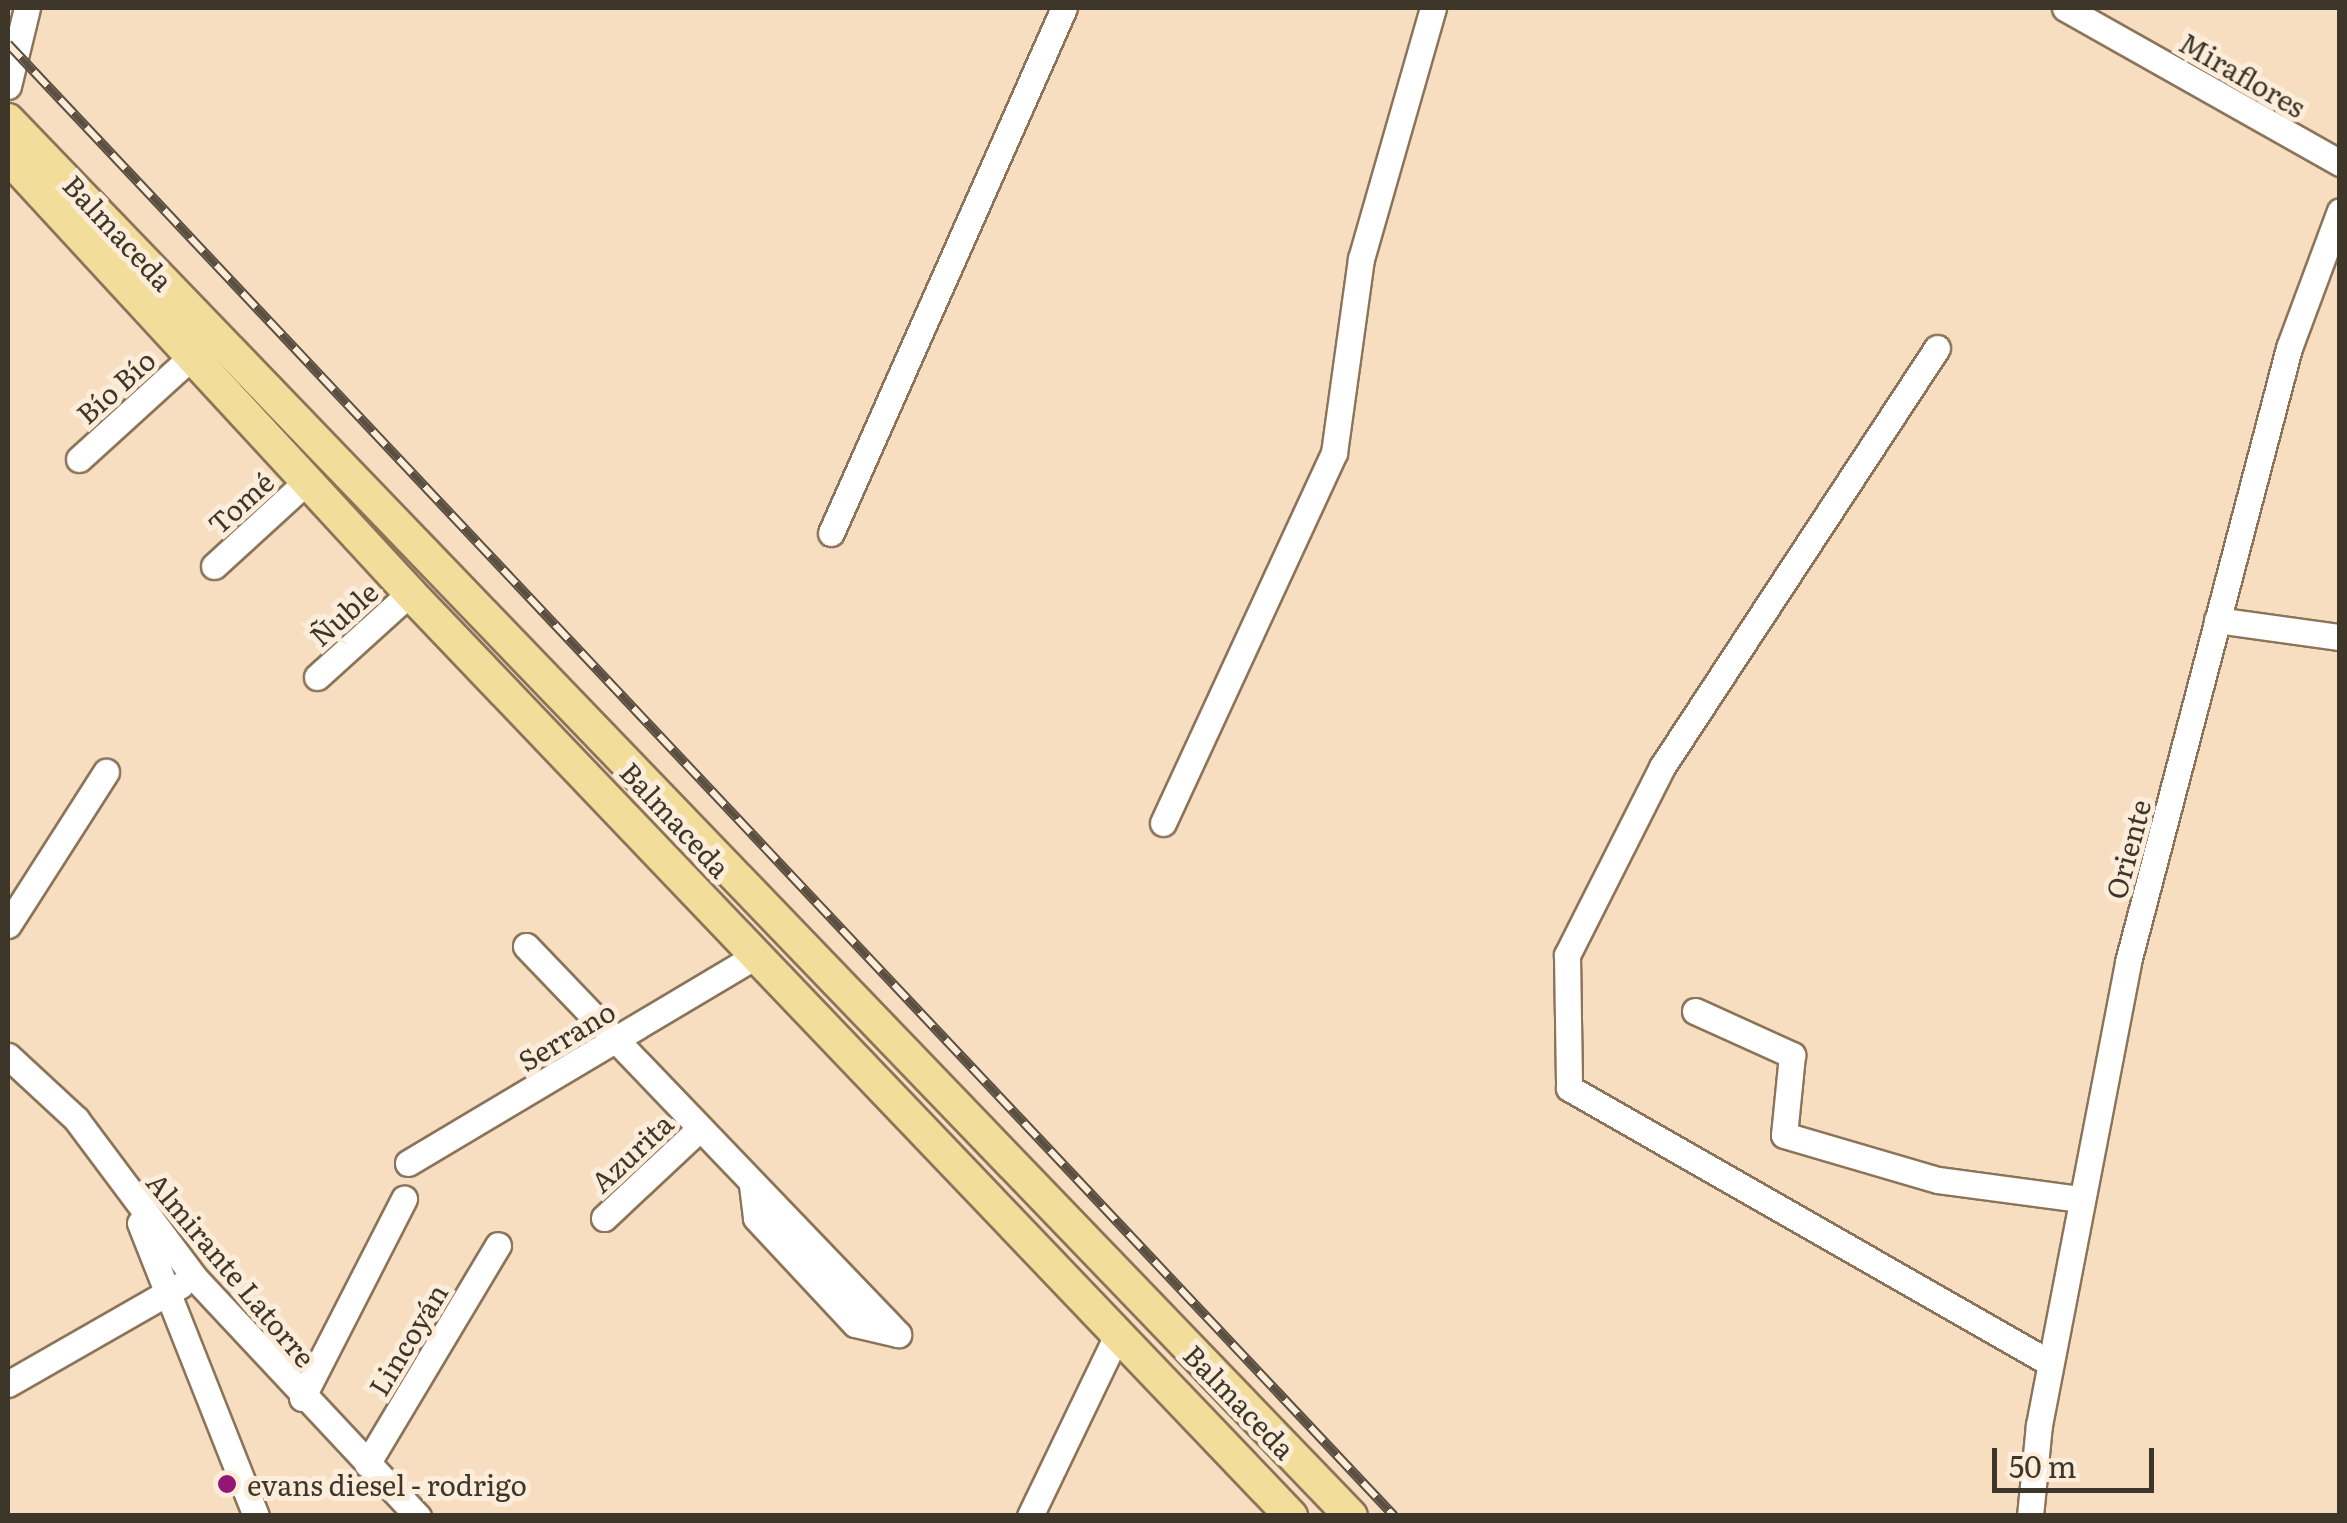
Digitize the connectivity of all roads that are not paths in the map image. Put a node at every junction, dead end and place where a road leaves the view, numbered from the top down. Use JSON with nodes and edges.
{"nodes":[{"id":1,"x":27,"y":8,"type":"edge"},
{"id":2,"x":1064,"y":8,"type":"edge"},
{"id":3,"x":1434,"y":8,"type":"edge"},
{"id":4,"x":2065,"y":8,"type":"edge"},
{"id":5,"x":8,"y":86,"type":"edge"},
{"id":6,"x":8,"y":120,"type":"edge"},
{"id":7,"x":8,"y":157,"type":"edge"},
{"id":8,"x":2340,"y":163,"type":"edge"},
{"id":9,"x":2340,"y":211,"type":"edge"},
{"id":10,"x":1938,"y":348,"type":"dead end"},
{"id":11,"x":190,"y":357,"type":"junction"},
{"id":12,"x":80,"y":458,"type":"dead end"},
{"id":13,"x":306,"y":482,"type":"junction"},
{"id":14,"x":831,"y":533,"type":"dead end"},
{"id":15,"x":214,"y":566,"type":"dead end"},
{"id":16,"x":410,"y":593,"type":"junction"},
{"id":17,"x":2218,"y":620,"type":"junction"},
{"id":18,"x":2340,"y":637,"type":"edge"},
{"id":19,"x":316,"y":677,"type":"dead end"},
{"id":20,"x":106,"y":772,"type":"dead end"},
{"id":21,"x":1163,"y":824,"type":"dead end"},
{"id":22,"x":8,"y":925,"type":"edge"},
{"id":23,"x":526,"y":946,"type":"dead end"},
{"id":24,"x":754,"y":957,"type":"junction"},
{"id":25,"x":1696,"y":1011,"type":"dead end"},
{"id":26,"x":613,"y":1042,"type":"junction"},
{"id":27,"x":8,"y":1056,"type":"edge"},
{"id":28,"x":698,"y":1130,"type":"junction"},
{"id":29,"x":408,"y":1163,"type":"dead end"},
{"id":30,"x":752,"y":1185,"type":"junction"},
{"id":31,"x":404,"y":1199,"type":"dead end"},
{"id":32,"x":2081,"y":1199,"type":"junction"},
{"id":33,"x":133,"y":1204,"type":"junction"},
{"id":34,"x":604,"y":1218,"type":"dead end"},
{"id":35,"x":498,"y":1245,"type":"dead end"},
{"id":36,"x":194,"y":1277,"type":"junction"},
{"id":37,"x":166,"y":1294,"type":"junction"},
{"id":38,"x":1118,"y":1333,"type":"junction"},
{"id":39,"x":2050,"y":1363,"type":"junction"},
{"id":40,"x":8,"y":1384,"type":"edge"},
{"id":41,"x":302,"y":1398,"type":"junction"},
{"id":42,"x":367,"y":1464,"type":"junction"},
{"id":43,"x":256,"y":1516,"type":"edge"},
{"id":44,"x":418,"y":1516,"type":"edge"},
{"id":45,"x":1030,"y":1516,"type":"edge"},
{"id":46,"x":1292,"y":1516,"type":"edge"},
{"id":47,"x":1350,"y":1516,"type":"edge"},
{"id":48,"x":2030,"y":1516,"type":"edge"}],
"edges":[{"from":1,"to":5,"type":"street"},
{"from":2,"to":14,"type":"street"},
{"from":3,"to":21,"type":"street"},
{"from":4,"to":8,"type":"street","name":"Miraflores"},
{"from":6,"to":47,"type":"main road","name":"Balmaceda"},
{"from":7,"to":11,"type":"main road","name":"Balmaceda"},
{"from":9,"to":17,"type":"street","name":"Oriente"},
{"from":10,"to":39,"type":"street"},
{"from":11,"to":12,"type":"street","name":"Bío Bío"},
{"from":11,"to":13,"type":"main road","name":"Balmaceda"},
{"from":13,"to":15,"type":"street","name":"Tomé"},
{"from":13,"to":16,"type":"main road","name":"Balmaceda"},
{"from":16,"to":19,"type":"street","name":"Ñuble"},
{"from":16,"to":24,"type":"main road","name":"Balmaceda"},
{"from":17,"to":18,"type":"street"},
{"from":17,"to":32,"type":"street","name":"Oriente"},
{"from":20,"to":22,"type":"street"},
{"from":23,"to":26,"type":"street"},
{"from":24,"to":26,"type":"street","name":"Serrano"},
{"from":24,"to":38,"type":"main road","name":"Balmaceda"},
{"from":25,"to":32,"type":"street"},
{"from":26,"to":28,"type":"street"},
{"from":26,"to":29,"type":"street","name":"Serrano"},
{"from":27,"to":33,"type":"street","name":"Almirante Latorre"},
{"from":28,"to":30,"type":"street"},
{"from":28,"to":34,"type":"street","name":"Azurita"},
{"from":30,"to":30,"type":"street"},
{"from":31,"to":41,"type":"street"},
{"from":32,"to":39,"type":"street","name":"Oriente"},
{"from":33,"to":36,"type":"street","name":"Almirante Latorre"},
{"from":33,"to":37,"type":"street"},
{"from":35,"to":42,"type":"street","name":"Lincoyán"},
{"from":36,"to":37,"type":"street"},
{"from":36,"to":41,"type":"street","name":"Almirante Latorre"},
{"from":37,"to":40,"type":"street"},
{"from":37,"to":43,"type":"street"},
{"from":38,"to":45,"type":"street"},
{"from":38,"to":46,"type":"main road","name":"Balmaceda"},
{"from":39,"to":48,"type":"street","name":"Oriente"},
{"from":41,"to":42,"type":"street","name":"Almirante Latorre"},
{"from":42,"to":44,"type":"street","name":"Almirante Latorre"}]}
